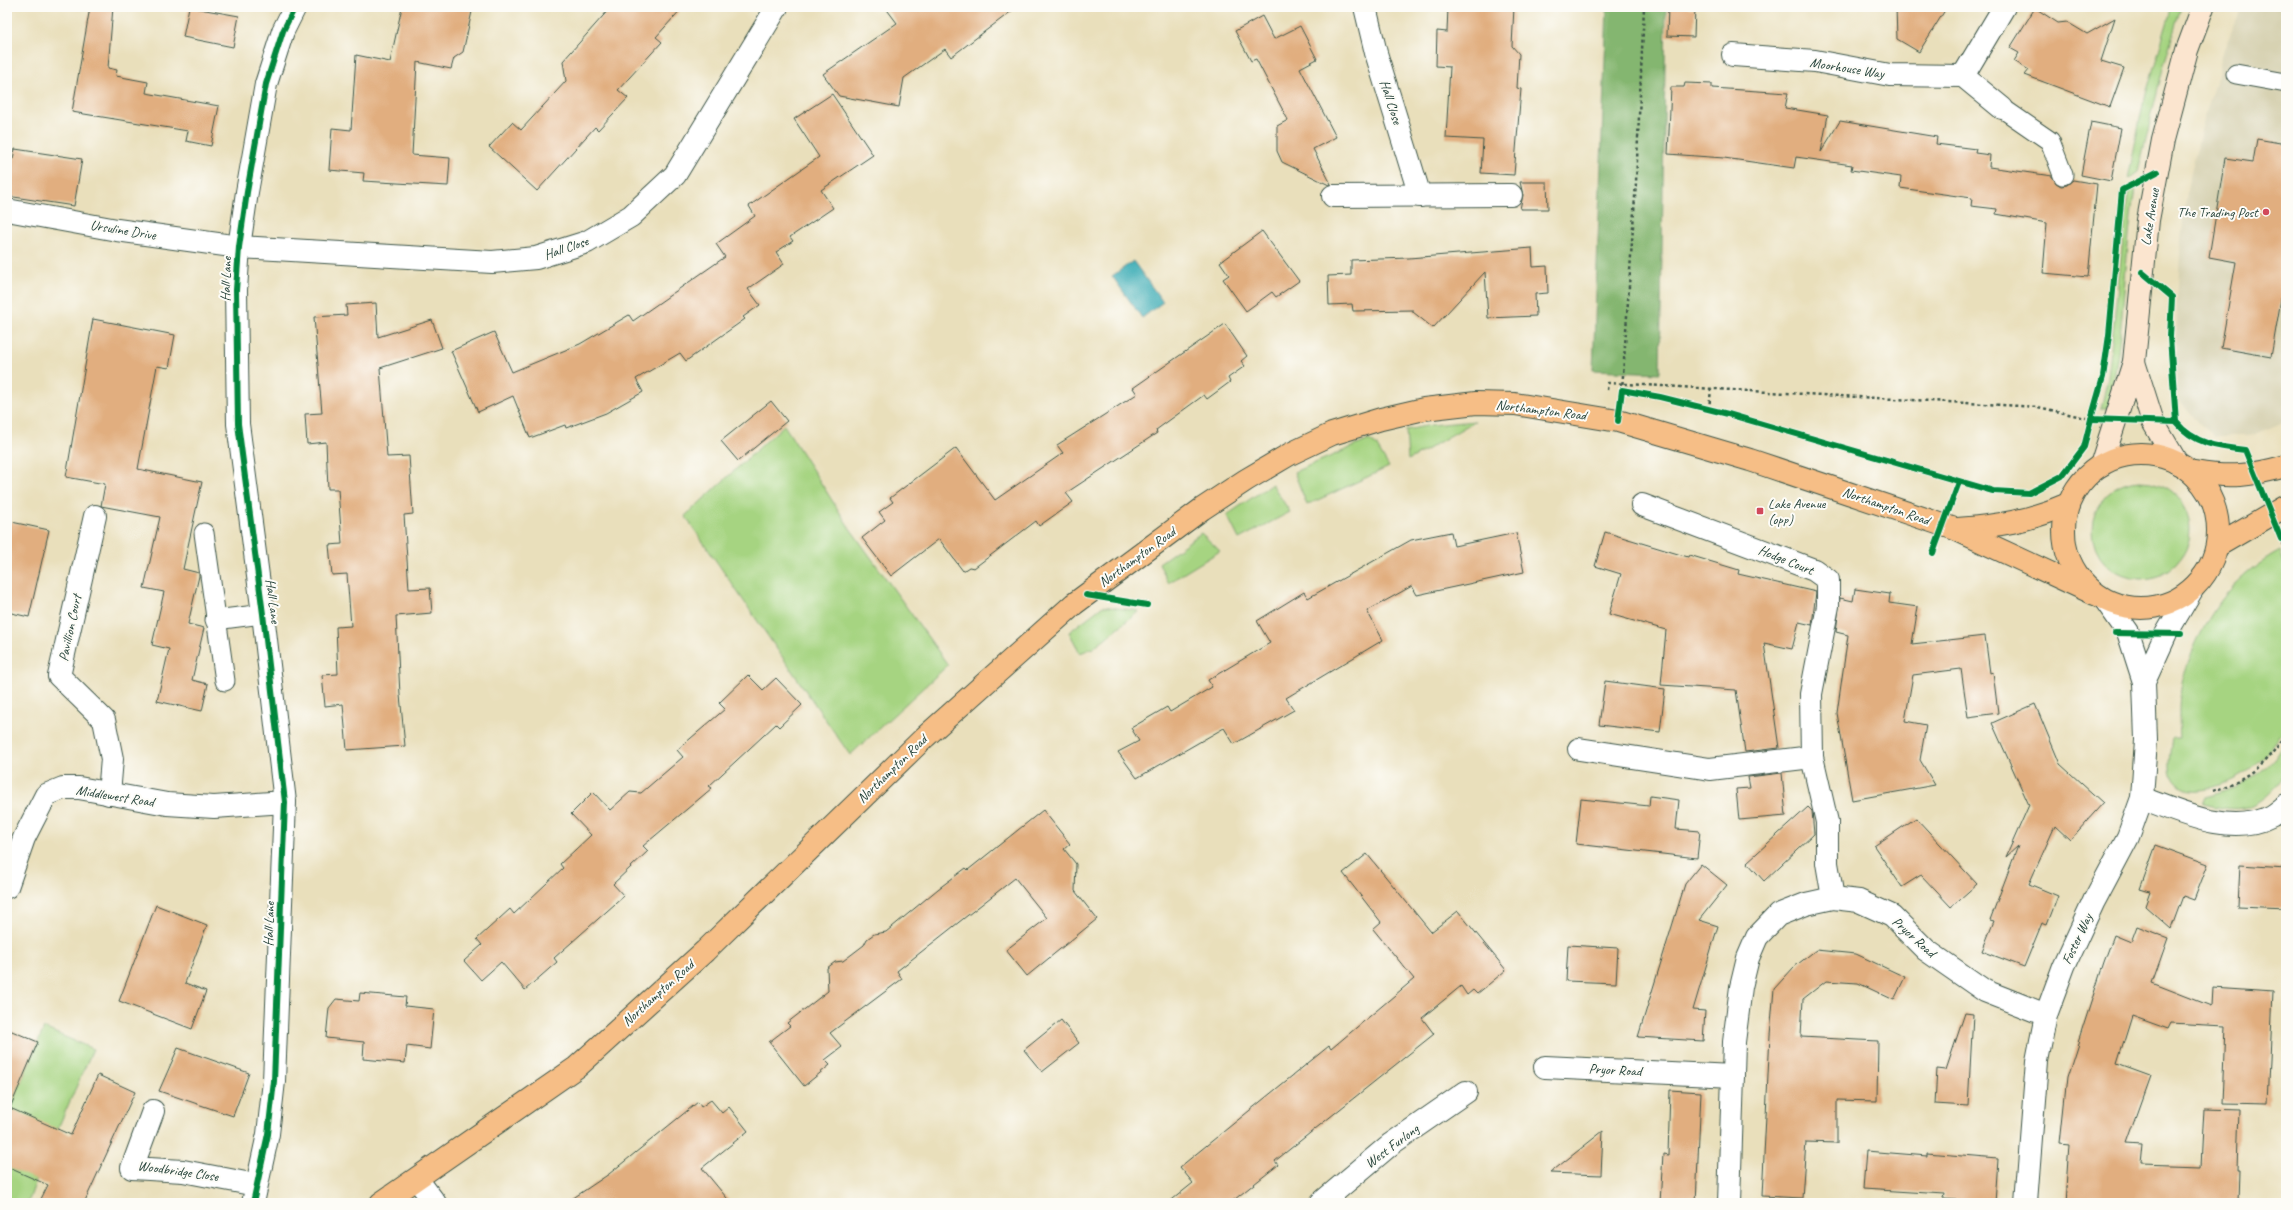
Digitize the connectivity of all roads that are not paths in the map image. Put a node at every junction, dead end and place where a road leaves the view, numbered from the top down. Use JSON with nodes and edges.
{"nodes":[{"id":1,"x":295,"y":7,"type":"edge"},
{"id":2,"x":777,"y":7,"type":"edge"},
{"id":3,"x":1365,"y":7,"type":"edge"},
{"id":4,"x":2004,"y":7,"type":"edge"},
{"id":5,"x":2202,"y":7,"type":"edge"},
{"id":6,"x":1733,"y":55,"type":"dead end"},
{"id":7,"x":2236,"y":74,"type":"dead end"},
{"id":8,"x":1962,"y":76,"type":"junction"},
{"id":9,"x":2286,"y":83,"type":"edge"},
{"id":10,"x":2002,"y":108,"type":"joint"},
{"id":11,"x":2062,"y":176,"type":"dead end"},
{"id":12,"x":1511,"y":195,"type":"dead end"},
{"id":13,"x":1333,"y":196,"type":"dead end"},
{"id":14,"x":1420,"y":196,"type":"junction"},
{"id":15,"x":7,"y":210,"type":"edge"},
{"id":16,"x":239,"y":247,"type":"junction"},
{"id":17,"x":2134,"y":362,"type":"junction"},
{"id":18,"x":2101,"y":465,"type":"junction"},
{"id":19,"x":2286,"y":466,"type":"edge"},
{"id":20,"x":2186,"y":468,"type":"junction"},
{"id":21,"x":2068,"y":504,"type":"junction"},
{"id":22,"x":1642,"y":505,"type":"dead end"},
{"id":23,"x":2279,"y":510,"type":"edge"},
{"id":24,"x":95,"y":516,"type":"dead end"},
{"id":25,"x":1955,"y":530,"type":"junction"},
{"id":26,"x":204,"y":533,"type":"dead end"},
{"id":27,"x":2217,"y":546,"type":"junction"},
{"id":28,"x":2192,"y":590,"type":"junction"},
{"id":29,"x":2101,"y":598,"type":"junction"},
{"id":30,"x":263,"y":614,"type":"junction"},
{"id":31,"x":215,"y":620,"type":"junction"},
{"id":32,"x":225,"y":681,"type":"dead end"},
{"id":33,"x":2144,"y":682,"type":"junction"},
{"id":34,"x":1579,"y":749,"type":"dead end"},
{"id":35,"x":1812,"y":756,"type":"junction"},
{"id":36,"x":109,"y":794,"type":"junction"},
{"id":37,"x":2142,"y":798,"type":"junction"},
{"id":38,"x":285,"y":802,"type":"junction"},
{"id":39,"x":2286,"y":805,"type":"edge"},
{"id":40,"x":7,"y":886,"type":"edge"},
{"id":41,"x":1832,"y":898,"type":"junction"},
{"id":42,"x":2046,"y":1015,"type":"junction"},
{"id":43,"x":1545,"y":1067,"type":"dead end"},
{"id":44,"x":1734,"y":1076,"type":"junction"},
{"id":45,"x":1466,"y":1092,"type":"dead end"},
{"id":46,"x":153,"y":1111,"type":"dead end"},
{"id":47,"x":417,"y":1179,"type":"junction"},
{"id":48,"x":255,"y":1194,"type":"edge"},
{"id":49,"x":381,"y":1203,"type":"edge"},
{"id":50,"x":435,"y":1203,"type":"edge"},
{"id":51,"x":1321,"y":1203,"type":"edge"},
{"id":52,"x":1729,"y":1203,"type":"edge"},
{"id":53,"x":2026,"y":1203,"type":"edge"}],
"edges":[{"from":1,"to":16,"type":"street","name":"Hall Lane"},
{"from":2,"to":16,"type":"street","name":"Hall Close"},
{"from":3,"to":14,"type":"street","name":"Hall Close"},
{"from":4,"to":8,"type":"street"},
{"from":5,"to":17,"type":"street","name":"Lake Avenue"},
{"from":6,"to":8,"type":"street","name":"Moorhouse Way"},
{"from":7,"to":9,"type":"lane"},
{"from":8,"to":10,"type":"street"},
{"from":10,"to":11,"type":"lane"},
{"from":12,"to":14,"type":"street"},
{"from":13,"to":14,"type":"street"},
{"from":15,"to":16,"type":"street","name":"Ursuline Drive"},
{"from":16,"to":30,"type":"street","name":"Hall Lane"},
{"from":17,"to":18,"type":"street"},
{"from":17,"to":20,"type":"street"},
{"from":18,"to":20,"type":"main road"},
{"from":18,"to":21,"type":"main road"},
{"from":19,"to":20,"type":"main road"},
{"from":20,"to":27,"type":"main road","name":"Northampton Road"},
{"from":21,"to":25,"type":"main road","name":"Northampton Road"},
{"from":21,"to":29,"type":"main road"},
{"from":22,"to":35,"type":"street","name":"Hodge Court"},
{"from":23,"to":27,"type":"main road"},
{"from":24,"to":36,"type":"street","name":"Pavillion Court"},
{"from":25,"to":29,"type":"main road","name":"Northampton Road"},
{"from":25,"to":47,"type":"main road","name":"Northampton Road"},
{"from":26,"to":31,"type":"lane"},
{"from":27,"to":28,"type":"main road","name":"Northampton Road"},
{"from":28,"to":29,"type":"main road","name":"Northampton Road"},
{"from":28,"to":33,"type":"street","name":"Foster Way"},
{"from":29,"to":33,"type":"street","name":"Foster Way"},
{"from":30,"to":31,"type":"lane"},
{"from":30,"to":38,"type":"street","name":"Hall Lane"},
{"from":31,"to":32,"type":"lane"},
{"from":33,"to":37,"type":"street","name":"Foster Way"},
{"from":34,"to":35,"type":"street"},
{"from":35,"to":41,"type":"street","name":"Hodge Court"},
{"from":36,"to":38,"type":"street","name":"Middlewest Road"},
{"from":36,"to":40,"type":"street","name":"Middlewest Road"},
{"from":37,"to":39,"type":"street"},
{"from":37,"to":42,"type":"street","name":"Foster Way"},
{"from":38,"to":48,"type":"street","name":"Hall Lane"},
{"from":41,"to":42,"type":"street","name":"Pryor Road"},
{"from":41,"to":44,"type":"street","name":"Pryor Road"},
{"from":42,"to":53,"type":"street","name":"Foster Way"},
{"from":43,"to":44,"type":"street","name":"Pryor Road"},
{"from":44,"to":52,"type":"street","name":"Pryor Road"},
{"from":45,"to":51,"type":"street","name":"West Furlong"},
{"from":46,"to":48,"type":"street","name":"Woodbridge Close"},
{"from":47,"to":49,"type":"main road","name":"Northampton Road"},
{"from":47,"to":50,"type":"street"}]}
